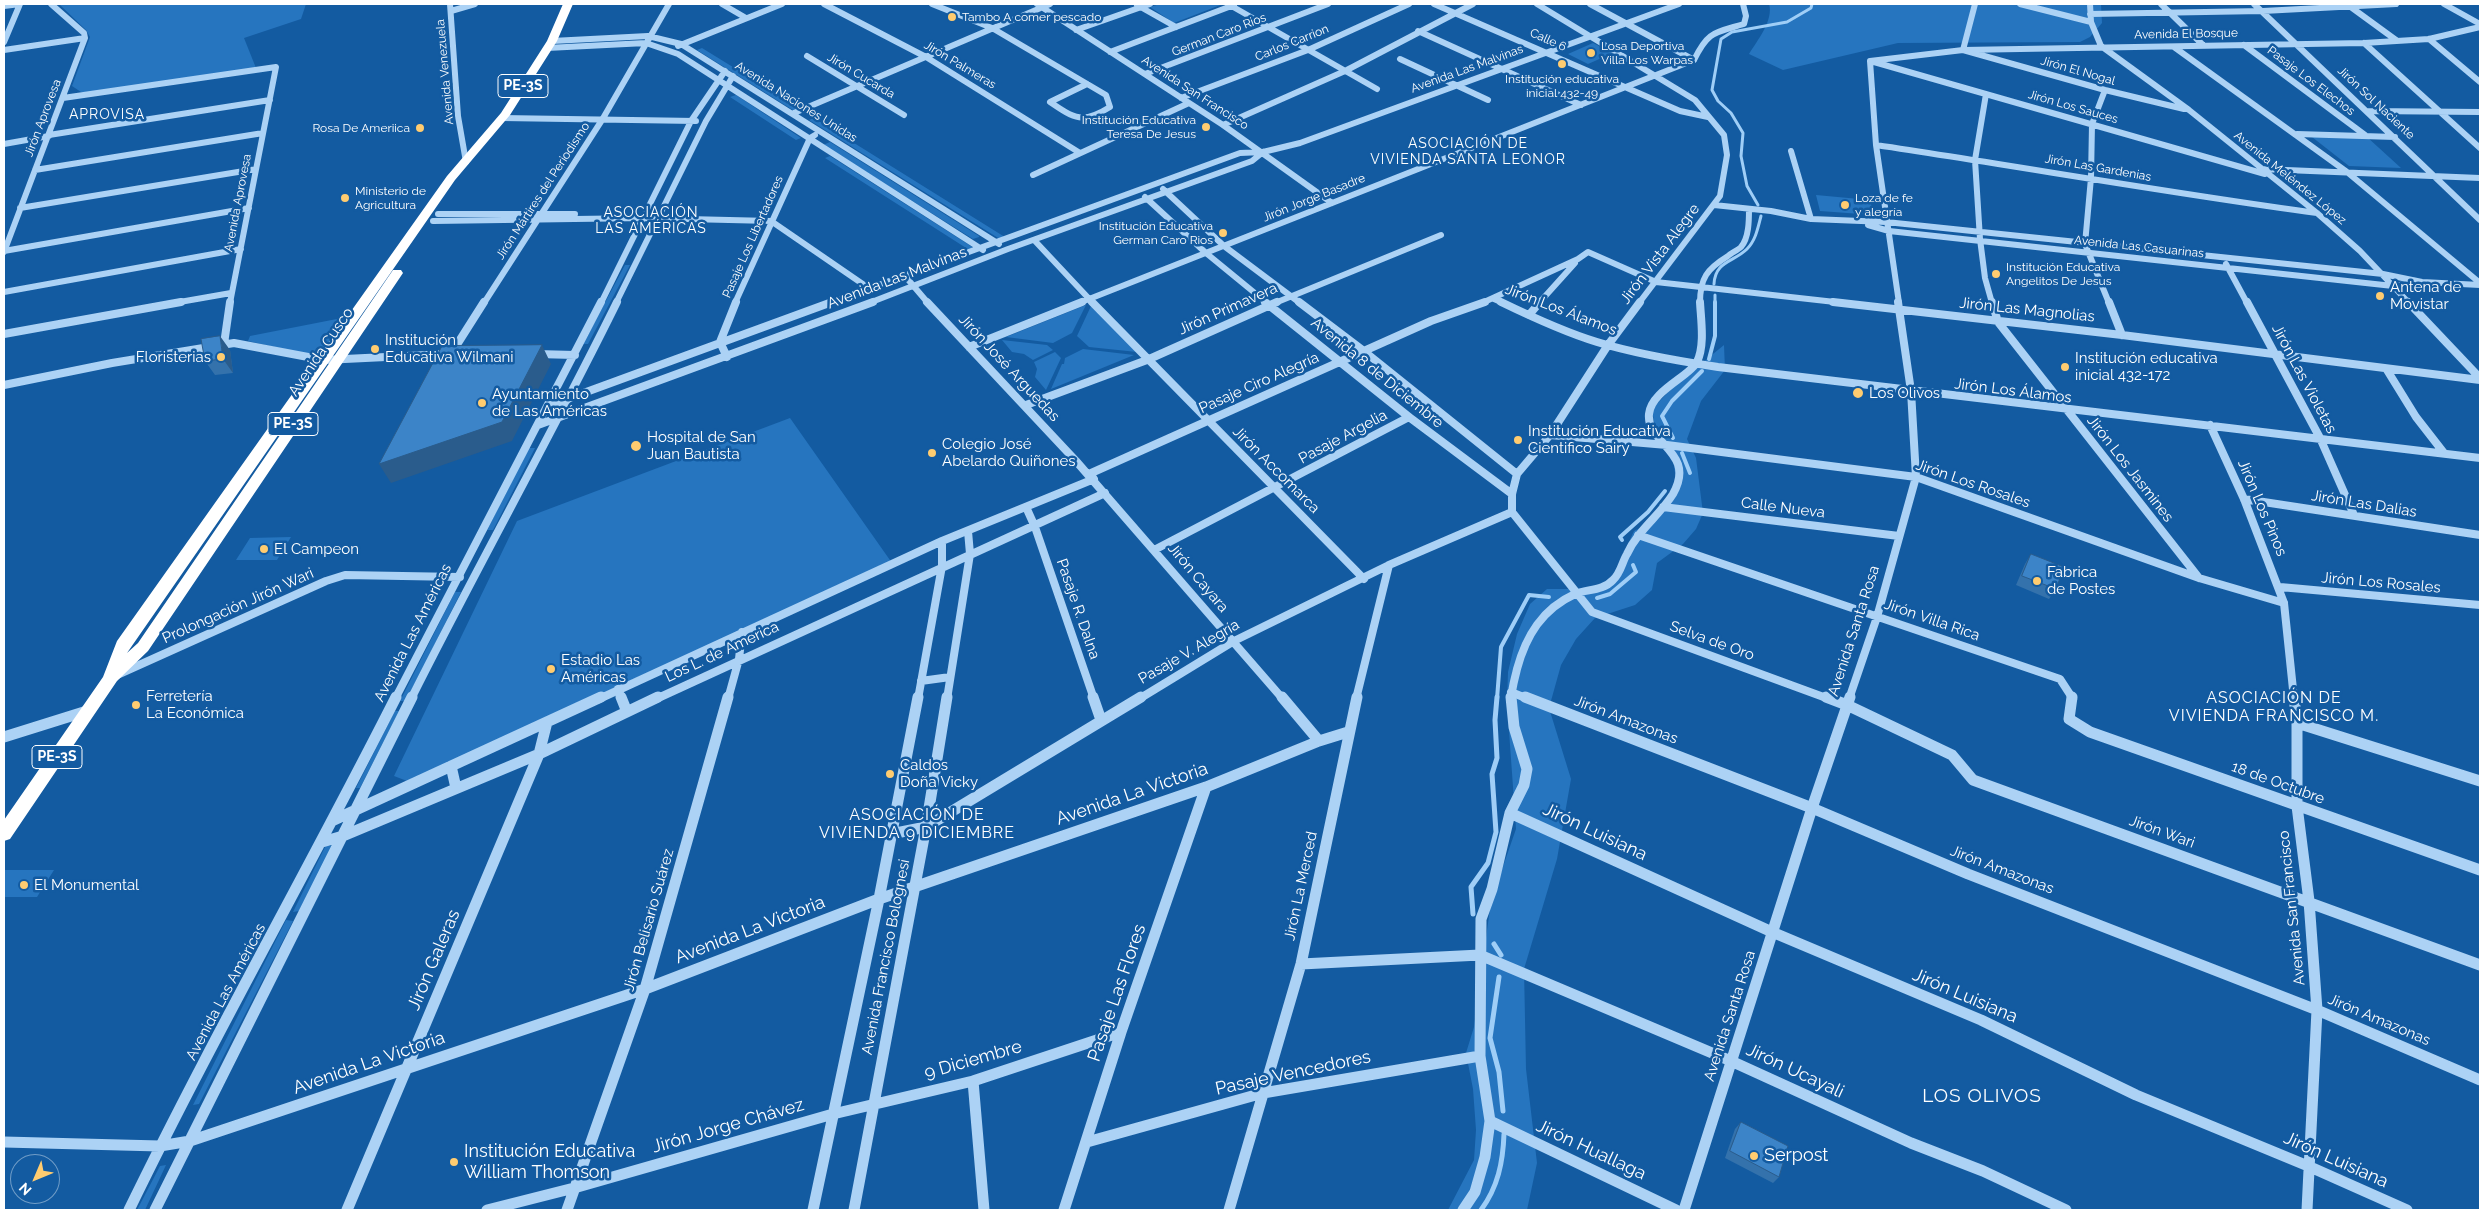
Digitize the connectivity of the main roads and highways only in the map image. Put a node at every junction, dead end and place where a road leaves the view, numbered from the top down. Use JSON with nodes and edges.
{"nodes":[{"id":1,"x":568,"y":4,"type":"edge"},
{"id":2,"x":466,"y":162,"type":"junction"},
{"id":3,"x":330,"y":359,"type":"junction"},
{"id":4,"x":4,"y":834,"type":"edge"}],
"edges":[{"from":1,"to":2,"type":"highway","name":"Avenida Cusco","number":"PE-3S"},
{"from":2,"to":3,"type":"highway","name":"Avenida Cusco","number":"PE-3S"},
{"from":2,"to":3,"type":"highway","name":"Avenida Cusco","number":"PE-3S"},
{"from":3,"to":4,"type":"highway","name":"Avenida Cusco","number":"PE-3S"}]}
